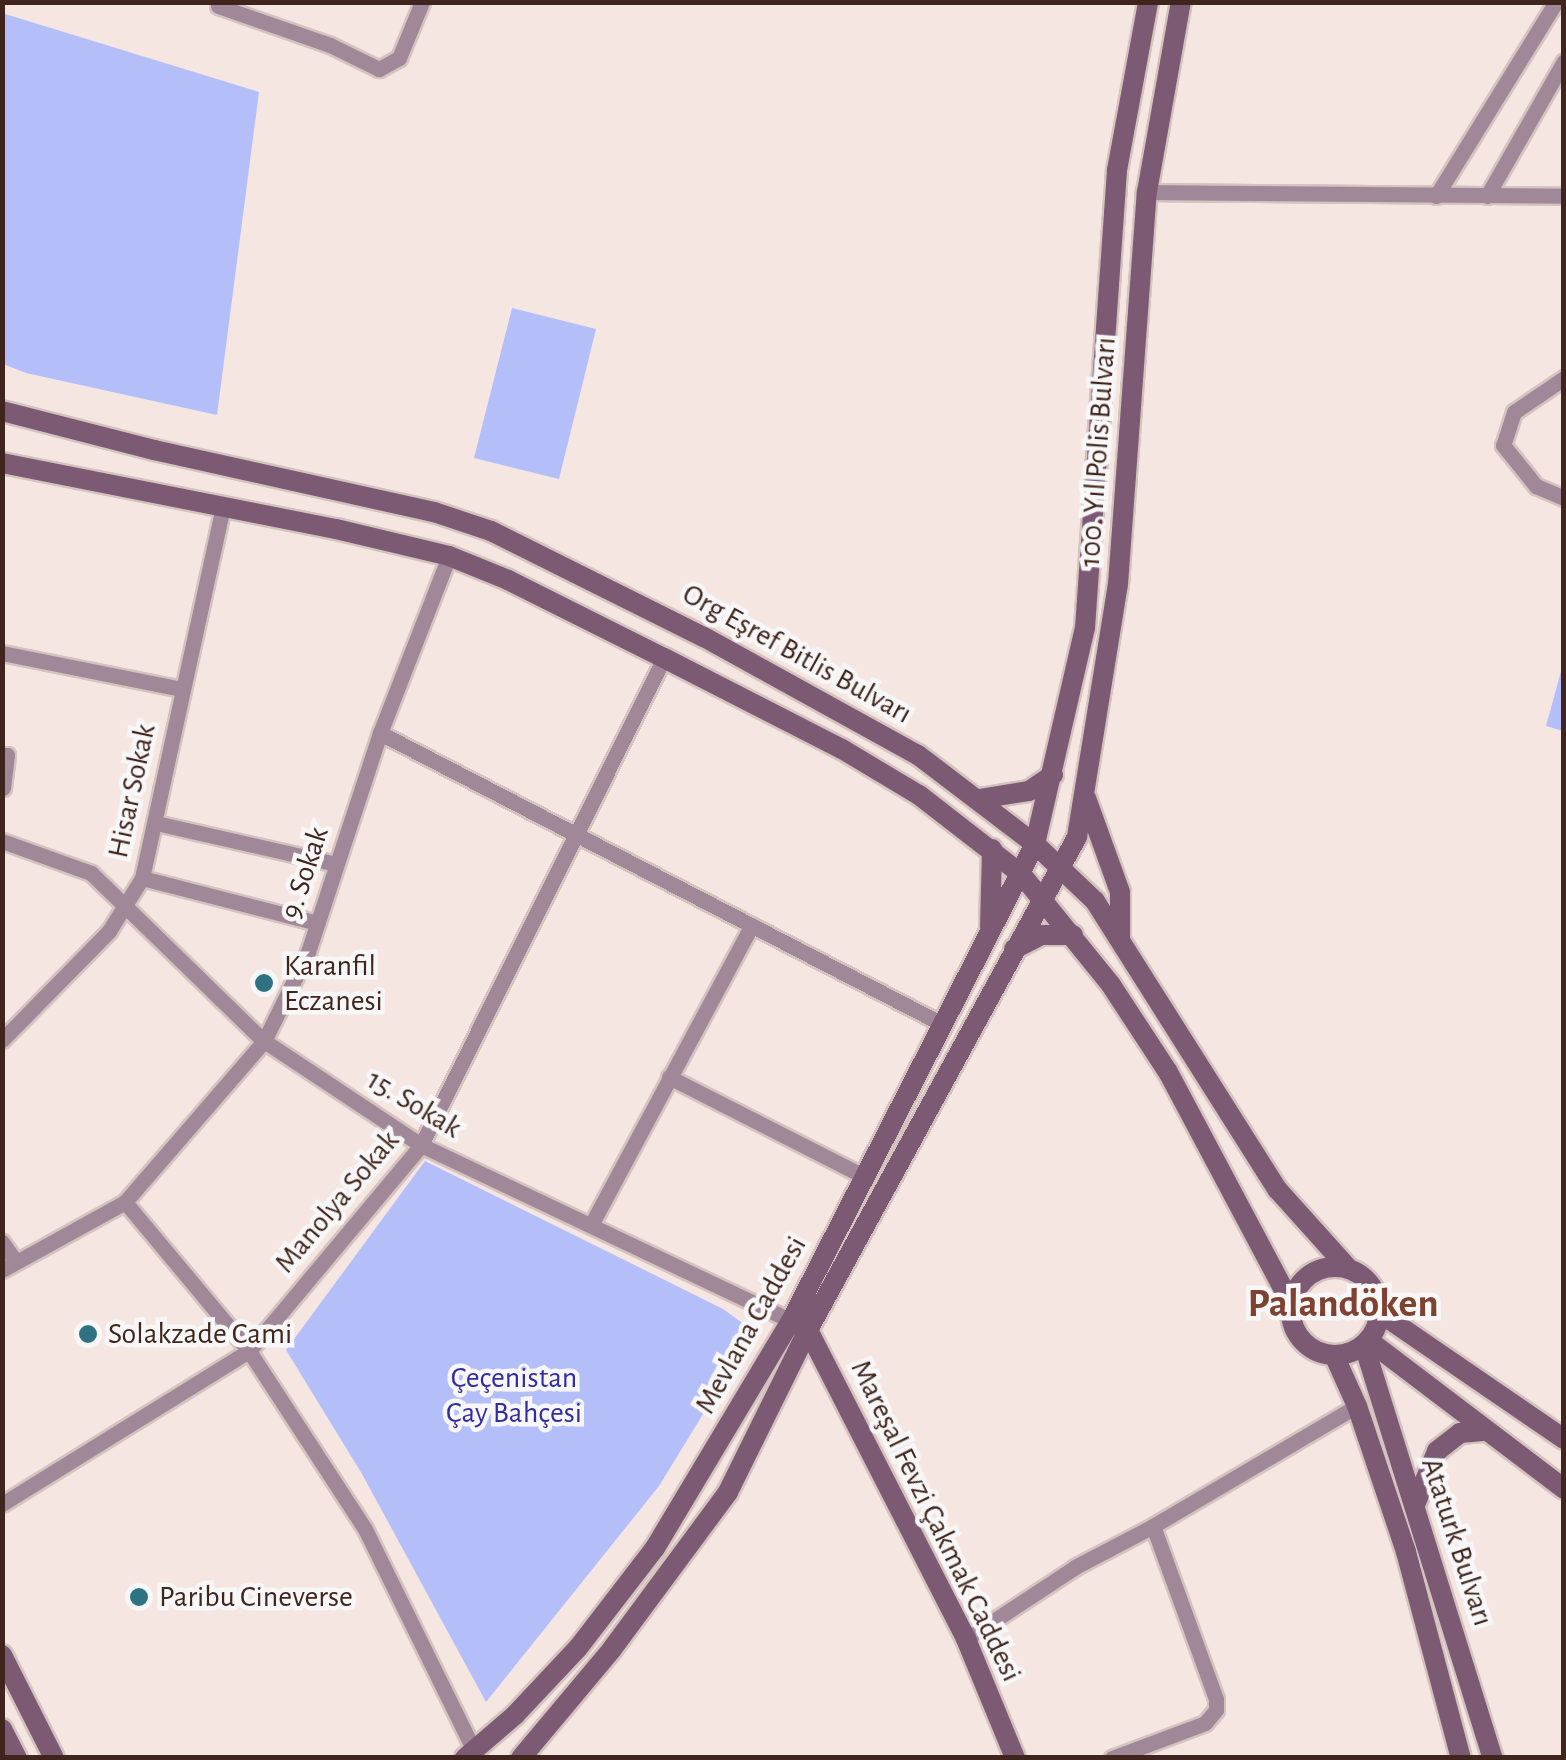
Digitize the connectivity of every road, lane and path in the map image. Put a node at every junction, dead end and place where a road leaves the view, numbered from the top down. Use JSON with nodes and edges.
{"nodes":[{"id":1,"x":422,"y":2,"type":"edge"},
{"id":2,"x":1148,"y":2,"type":"edge"},
{"id":3,"x":1181,"y":2,"type":"edge"},
{"id":4,"x":1556,"y":2,"type":"edge"},
{"id":5,"x":218,"y":6,"type":"dead end"},
{"id":6,"x":1564,"y":61,"type":"edge"},
{"id":7,"x":1147,"y":192,"type":"junction"},
{"id":8,"x":1436,"y":196,"type":"junction"},
{"id":9,"x":1486,"y":196,"type":"junction"},
{"id":10,"x":1564,"y":196,"type":"edge"},
{"id":11,"x":1564,"y":378,"type":"edge"},
{"id":12,"x":2,"y":411,"type":"edge"},
{"id":13,"x":2,"y":463,"type":"edge"},
{"id":14,"x":1564,"y":498,"type":"edge"},
{"id":15,"x":223,"y":506,"type":"junction"},
{"id":16,"x":450,"y":556,"type":"junction"},
{"id":17,"x":2,"y":653,"type":"edge"},
{"id":18,"x":664,"y":658,"type":"junction"},
{"id":19,"x":182,"y":689,"type":"junction"},
{"id":20,"x":380,"y":733,"type":"junction"},
{"id":21,"x":2,"y":754,"type":"edge"},
{"id":22,"x":1053,"y":775,"type":"junction"},
{"id":23,"x":4,"y":788,"type":"edge"},
{"id":24,"x":1086,"y":798,"type":"junction"},
{"id":25,"x":980,"y":800,"type":"junction"},
{"id":26,"x":156,"y":823,"type":"junction"},
{"id":27,"x":578,"y":834,"type":"junction"},
{"id":28,"x":2,"y":841,"type":"edge"},
{"id":29,"x":1035,"y":844,"type":"junction"},
{"id":30,"x":992,"y":849,"type":"junction"},
{"id":31,"x":336,"y":864,"type":"junction"},
{"id":32,"x":1062,"y":869,"type":"junction"},
{"id":33,"x":1022,"y":875,"type":"junction"},
{"id":34,"x":142,"y":878,"type":"junction"},
{"id":35,"x":1042,"y":896,"type":"junction"},
{"id":36,"x":126,"y":908,"type":"junction"},
{"id":37,"x":318,"y":923,"type":"junction"},
{"id":38,"x":752,"y":925,"type":"junction"},
{"id":39,"x":990,"y":935,"type":"junction"},
{"id":40,"x":1073,"y":936,"type":"junction"},
{"id":41,"x":1120,"y":937,"type":"junction"},
{"id":42,"x":1014,"y":949,"type":"junction"},
{"id":43,"x":942,"y":1024,"type":"junction"},
{"id":44,"x":2,"y":1040,"type":"edge"},
{"id":45,"x":264,"y":1041,"type":"junction"},
{"id":46,"x":669,"y":1077,"type":"junction"},
{"id":47,"x":421,"y":1145,"type":"junction"},
{"id":48,"x":865,"y":1178,"type":"junction"},
{"id":49,"x":126,"y":1202,"type":"junction"},
{"id":50,"x":591,"y":1225,"type":"junction"},
{"id":51,"x":2,"y":1242,"type":"edge"},
{"id":52,"x":9,"y":1266,"type":"edge"},
{"id":53,"x":1348,"y":1268,"type":"junction"},
{"id":54,"x":1291,"y":1303,"type":"junction"},
{"id":55,"x":1380,"y":1313,"type":"junction"},
{"id":56,"x":800,"y":1326,"type":"junction"},
{"id":57,"x":1366,"y":1342,"type":"junction"},
{"id":58,"x":249,"y":1351,"type":"junction"},
{"id":59,"x":1334,"y":1356,"type":"junction"},
{"id":60,"x":1356,"y":1406,"type":"junction"},
{"id":61,"x":1482,"y":1431,"type":"junction"},
{"id":62,"x":1564,"y":1440,"type":"edge"},
{"id":63,"x":1564,"y":1488,"type":"edge"},
{"id":64,"x":2,"y":1504,"type":"edge"},
{"id":65,"x":1415,"y":1508,"type":"junction"},
{"id":66,"x":1154,"y":1526,"type":"junction"},
{"id":67,"x":966,"y":1639,"type":"junction"},
{"id":68,"x":2,"y":1655,"type":"edge"},
{"id":69,"x":2,"y":1729,"type":"edge"},
{"id":70,"x":473,"y":1755,"type":"edge"},
{"id":71,"x":17,"y":1758,"type":"edge"},
{"id":72,"x":54,"y":1758,"type":"edge"},
{"id":73,"x":521,"y":1758,"type":"edge"},
{"id":74,"x":1015,"y":1758,"type":"edge"},
{"id":75,"x":1112,"y":1758,"type":"edge"},
{"id":76,"x":1462,"y":1758,"type":"edge"},
{"id":77,"x":1494,"y":1758,"type":"edge"}],
"edges":[{"from":1,"to":5,"type":"street"},
{"from":2,"to":22,"type":"main road","name":"Mevlana Caddesi"},
{"from":3,"to":7,"type":"main road","name":"100. Yıl Polis Bulvarı"},
{"from":4,"to":8,"type":"street"},
{"from":6,"to":9,"type":"street"},
{"from":7,"to":8,"type":"street"},
{"from":7,"to":24,"type":"main road","name":"100. Yıl Polis Bulvarı"},
{"from":8,"to":9,"type":"street"},
{"from":9,"to":10,"type":"street"},
{"from":11,"to":14,"type":"street"},
{"from":12,"to":25,"type":"main road","name":"Org Eşref Bitlis Bulvarı"},
{"from":13,"to":15,"type":"main road"},
{"from":15,"to":16,"type":"main road"},
{"from":15,"to":19,"type":"street","name":"Hisar Sokak"},
{"from":16,"to":18,"type":"main road"},
{"from":16,"to":20,"type":"street","name":"9. Sokak"},
{"from":17,"to":19,"type":"street"},
{"from":18,"to":27,"type":"street","name":"Manolya Sokak"},
{"from":18,"to":30,"type":"main road"},
{"from":19,"to":26,"type":"street","name":"Hisar Sokak"},
{"from":20,"to":27,"type":"street"},
{"from":20,"to":31,"type":"street","name":"9. Sokak"},
{"from":21,"to":23,"type":"street"},
{"from":22,"to":25,"type":"main road"},
{"from":22,"to":29,"type":"main road","name":"Mevlana Caddesi"},
{"from":24,"to":32,"type":"main road","name":"100. Yıl Polis Bulvarı"},
{"from":24,"to":41,"type":"main road"},
{"from":25,"to":29,"type":"main road","name":"Org Eşref Bitlis Bulvarı"},
{"from":26,"to":31,"type":"street"},
{"from":26,"to":34,"type":"street","name":"Hisar Sokak"},
{"from":27,"to":38,"type":"street"},
{"from":27,"to":47,"type":"street","name":"Manolya Sokak"},
{"from":28,"to":36,"type":"street","name":"15. Sokak"},
{"from":29,"to":32,"type":"main road","name":"Org Eşref Bitlis Bulvarı"},
{"from":29,"to":33,"type":"main road","name":"Mevlana Caddesi"},
{"from":30,"to":33,"type":"main road"},
{"from":30,"to":39,"type":"main road"},
{"from":31,"to":37,"type":"street","name":"9. Sokak"},
{"from":32,"to":35,"type":"main road","name":"100. Yıl Polis Bulvarı"},
{"from":32,"to":41,"type":"main road","name":"Org Eşref Bitlis Bulvarı"},
{"from":33,"to":35,"type":"main road"},
{"from":33,"to":39,"type":"main road","name":"Mevlana Caddesi"},
{"from":34,"to":36,"type":"street","name":"Hisar Sokak"},
{"from":34,"to":37,"type":"street"},
{"from":35,"to":40,"type":"main road"},
{"from":35,"to":42,"type":"main road","name":"Mevlana Caddesi"},
{"from":36,"to":44,"type":"street","name":"Hisar Sokak"},
{"from":36,"to":45,"type":"street","name":"15. Sokak"},
{"from":37,"to":45,"type":"street","name":"9. Sokak"},
{"from":38,"to":43,"type":"street"},
{"from":38,"to":46,"type":"street"},
{"from":39,"to":43,"type":"main road","name":"Mevlana Caddesi"},
{"from":40,"to":42,"type":"main road"},
{"from":40,"to":54,"type":"main road"},
{"from":41,"to":53,"type":"main road","name":"Org Eşref Bitlis Bulvarı"},
{"from":42,"to":56,"type":"main road","name":"Mevlana Caddesi"},
{"from":43,"to":48,"type":"main road","name":"Mevlana Caddesi"},
{"from":45,"to":47,"type":"street","name":"15. Sokak"},
{"from":45,"to":49,"type":"street","name":"9. Sokak"},
{"from":46,"to":48,"type":"street"},
{"from":46,"to":50,"type":"street"},
{"from":47,"to":50,"type":"street","name":"15. Sokak"},
{"from":47,"to":58,"type":"street","name":"Manolya Sokak"},
{"from":48,"to":56,"type":"main road","name":"Mevlana Caddesi"},
{"from":49,"to":52,"type":"street","name":"9. Sokak"},
{"from":49,"to":58,"type":"street"},
{"from":50,"to":56,"type":"street","name":"15. Sokak"},
{"from":51,"to":52,"type":"street"},
{"from":53,"to":54,"type":"main road"},
{"from":53,"to":55,"type":"main road"},
{"from":54,"to":59,"type":"main road"},
{"from":55,"to":57,"type":"main road"},
{"from":55,"to":62,"type":"main road"},
{"from":56,"to":67,"type":"main road","name":"Mareşal Fevzi Çakmak Caddesi"},
{"from":56,"to":70,"type":"main road","name":"Mevlana Caddesi"},
{"from":56,"to":73,"type":"main road","name":"Mevlana Caddesi"},
{"from":57,"to":59,"type":"main road"},
{"from":57,"to":61,"type":"main road"},
{"from":57,"to":65,"type":"main road","name":"Ataturk Bulvarı"},
{"from":58,"to":64,"type":"street","name":"Manolya Sokak"},
{"from":58,"to":70,"type":"street"},
{"from":59,"to":60,"type":"main road"},
{"from":60,"to":66,"type":"street"},
{"from":60,"to":76,"type":"main road"},
{"from":61,"to":63,"type":"main road"},
{"from":61,"to":65,"type":"main road"},
{"from":65,"to":77,"type":"main road","name":"Ataturk Bulvarı"},
{"from":66,"to":67,"type":"street"},
{"from":66,"to":75,"type":"street"},
{"from":67,"to":74,"type":"main road","name":"Mareşal Fevzi Çakmak Caddesi"},
{"from":68,"to":72,"type":"main road"},
{"from":69,"to":71,"type":"main road"}]}
